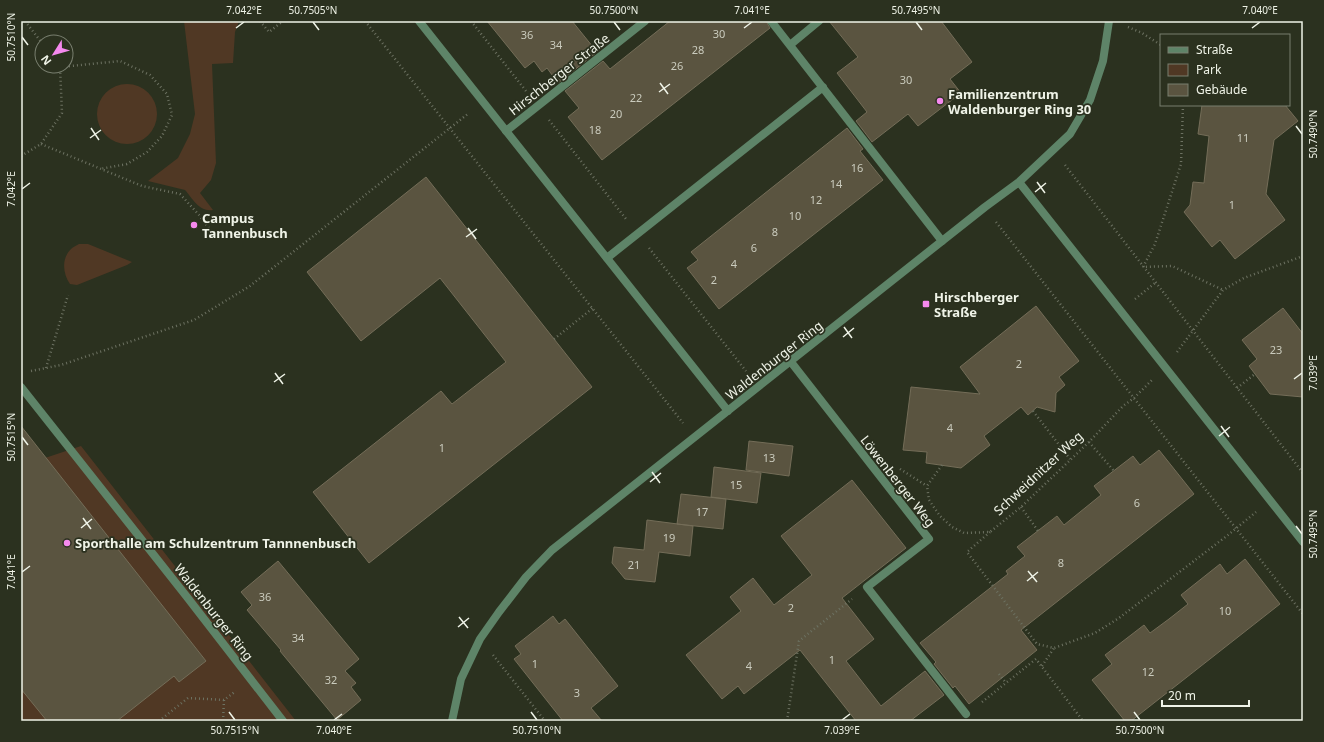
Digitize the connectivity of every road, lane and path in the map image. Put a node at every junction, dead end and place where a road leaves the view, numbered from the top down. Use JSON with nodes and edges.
{"nodes":[{"id":1,"x":25,"y":21,"type":"edge"},
{"id":2,"x":260,"y":21,"type":"edge"},
{"id":3,"x":283,"y":21,"type":"edge"},
{"id":4,"x":365,"y":21,"type":"edge"},
{"id":5,"x":419,"y":21,"type":"edge"},
{"id":6,"x":471,"y":21,"type":"edge"},
{"id":7,"x":645,"y":21,"type":"edge"},
{"id":8,"x":771,"y":21,"type":"edge"},
{"id":9,"x":819,"y":21,"type":"edge"},
{"id":10,"x":1109,"y":22,"type":"edge"},
{"id":11,"x":35,"y":34,"type":"edge"},
{"id":12,"x":1160,"y":44,"type":"edge"},
{"id":13,"x":790,"y":45,"type":"junction"},
{"id":14,"x":74,"y":66,"type":"edge"},
{"id":15,"x":60,"y":74,"type":"edge"},
{"id":16,"x":824,"y":87,"type":"junction"},
{"id":17,"x":483,"y":102,"type":"junction"},
{"id":18,"x":538,"y":106,"type":"junction"},
{"id":19,"x":1184,"y":106,"type":"edge"},
{"id":20,"x":449,"y":129,"type":"junction"},
{"id":21,"x":506,"y":131,"type":"junction"},
{"id":22,"x":41,"y":144,"type":"junction"},
{"id":23,"x":1053,"y":150,"type":"junction"},
{"id":24,"x":21,"y":156,"type":"edge"},
{"id":25,"x":100,"y":169,"type":"junction"},
{"id":26,"x":1020,"y":182,"type":"junction"},
{"id":27,"x":985,"y":207,"type":"junction"},
{"id":28,"x":638,"y":234,"type":"junction"},
{"id":29,"x":214,"y":235,"type":"dead end"},
{"id":30,"x":942,"y":241,"type":"junction"},
{"id":31,"x":1303,"y":256,"type":"edge"},
{"id":32,"x":607,"y":258,"type":"junction"},
{"id":33,"x":1143,"y":267,"type":"junction"},
{"id":34,"x":1156,"y":283,"type":"junction"},
{"id":35,"x":1223,"y":290,"type":"junction"},
{"id":36,"x":68,"y":295,"type":"dead end"},
{"id":37,"x":593,"y":308,"type":"junction"},
{"id":38,"x":1121,"y":310,"type":"junction"},
{"id":39,"x":1193,"y":331,"type":"junction"},
{"id":40,"x":554,"y":339,"type":"dead end"},
{"id":41,"x":791,"y":362,"type":"junction"},
{"id":42,"x":1165,"y":367,"type":"junction"},
{"id":43,"x":46,"y":368,"type":"junction"},
{"id":44,"x":27,"y":372,"type":"dead end"},
{"id":45,"x":1255,"y":374,"type":"dead end"},
{"id":46,"x":21,"y":387,"type":"edge"},
{"id":47,"x":759,"y":387,"type":"junction"},
{"id":48,"x":1237,"y":388,"type":"junction"},
{"id":49,"x":1134,"y":398,"type":"junction"},
{"id":50,"x":728,"y":411,"type":"junction"},
{"id":51,"x":1033,"y":411,"type":"dead end"},
{"id":52,"x":694,"y":438,"type":"junction"},
{"id":53,"x":1089,"y":442,"type":"junction"},
{"id":54,"x":1070,"y":459,"type":"junction"},
{"id":55,"x":942,"y":465,"type":"dead end"},
{"id":56,"x":1114,"y":471,"type":"dead end"},
{"id":57,"x":1303,"y":473,"type":"edge"},
{"id":58,"x":1270,"y":501,"type":"junction"},
{"id":59,"x":1021,"y":507,"type":"junction"},
{"id":60,"x":1236,"y":529,"type":"junction"},
{"id":61,"x":1038,"y":531,"type":"dead end"},
{"id":62,"x":990,"y":532,"type":"junction"},
{"id":63,"x":1303,"y":542,"type":"edge"},
{"id":64,"x":867,"y":587,"type":"junction"},
{"id":65,"x":1303,"y":614,"type":"edge"},
{"id":66,"x":480,"y":639,"type":"junction"},
{"id":67,"x":1054,"y":648,"type":"junction"},
{"id":68,"x":1042,"y":666,"type":"junction"},
{"id":69,"x":999,"y":674,"type":"dead end"},
{"id":70,"x":252,"y":680,"type":"junction"},
{"id":71,"x":1006,"y":683,"type":"junction"},
{"id":72,"x":224,"y":700,"type":"junction"},
{"id":73,"x":966,"y":714,"type":"joint"},
{"id":74,"x":159,"y":721,"type":"edge"},
{"id":75,"x":223,"y":721,"type":"edge"},
{"id":76,"x":283,"y":721,"type":"edge"},
{"id":77,"x":452,"y":721,"type":"edge"},
{"id":78,"x":544,"y":721,"type":"edge"},
{"id":79,"x":787,"y":721,"type":"edge"},
{"id":80,"x":1084,"y":721,"type":"edge"}],
"edges":[{"from":1,"to":11,"type":"path"},
{"from":2,"to":3,"type":"path"},
{"from":4,"to":20,"type":"path"},
{"from":5,"to":17,"type":"street","name":"Hirschberger Straße"},
{"from":6,"to":18,"type":"path"},
{"from":7,"to":18,"type":"street","name":"Hirschberger Straße"},
{"from":8,"to":13,"type":"street"},
{"from":9,"to":13,"type":"street"},
{"from":10,"to":12,"type":"path"},
{"from":10,"to":23,"type":"street","name":"Waldenburger Ring"},
{"from":13,"to":16,"type":"street"},
{"from":14,"to":25,"type":"path"},
{"from":15,"to":22,"type":"path"},
{"from":16,"to":28,"type":"street"},
{"from":16,"to":30,"type":"street"},
{"from":17,"to":20,"type":"path"},
{"from":17,"to":21,"type":"street","name":"Hirschberger Straße"},
{"from":18,"to":21,"type":"street","name":"Hirschberger Straße"},
{"from":18,"to":28,"type":"path"},
{"from":19,"to":33,"type":"path"},
{"from":20,"to":37,"type":"path"},
{"from":20,"to":43,"type":"path"},
{"from":21,"to":32,"type":"street","name":"Hirschberger Straße"},
{"from":22,"to":24,"type":"path"},
{"from":22,"to":25,"type":"path"},
{"from":23,"to":26,"type":"street","name":"Waldenburger Ring"},
{"from":23,"to":33,"type":"path"},
{"from":25,"to":29,"type":"path"},
{"from":26,"to":27,"type":"street","name":"Waldenburger Ring"},
{"from":26,"to":38,"type":"street"},
{"from":27,"to":30,"type":"street","name":"Waldenburger Ring"},
{"from":27,"to":49,"type":"path"},
{"from":28,"to":32,"type":"street"},
{"from":28,"to":47,"type":"path"},
{"from":30,"to":41,"type":"street","name":"Waldenburger Ring"},
{"from":31,"to":35,"type":"path","name":"Schweidnitzer Weg"},
{"from":32,"to":50,"type":"street","name":"Hirschberger Straße"},
{"from":33,"to":34,"type":"path"},
{"from":33,"to":35,"type":"path"},
{"from":34,"to":38,"type":"path"},
{"from":34,"to":39,"type":"path"},
{"from":35,"to":39,"type":"path","name":"Schweidnitzer Weg"},
{"from":36,"to":43,"type":"path"},
{"from":37,"to":40,"type":"path"},
{"from":37,"to":52,"type":"path"},
{"from":38,"to":42,"type":"street"},
{"from":39,"to":42,"type":"path","name":"Schweidnitzer Weg"},
{"from":39,"to":48,"type":"path"},
{"from":41,"to":47,"type":"street","name":"Waldenburger Ring"},
{"from":41,"to":64,"type":"street","name":"Löwenberger Weg"},
{"from":42,"to":49,"type":"path","name":"Schweidnitzer Weg"},
{"from":42,"to":58,"type":"street"},
{"from":43,"to":44,"type":"path"},
{"from":45,"to":48,"type":"path"},
{"from":46,"to":70,"type":"street","name":"Waldenburger Ring"},
{"from":47,"to":50,"type":"street","name":"Waldenburger Ring"},
{"from":48,"to":57,"type":"path"},
{"from":49,"to":53,"type":"path","name":"Schweidnitzer Weg"},
{"from":49,"to":60,"type":"path"},
{"from":50,"to":52,"type":"street","name":"Waldenburger Ring"},
{"from":51,"to":54,"type":"path"},
{"from":52,"to":66,"type":"street","name":"Waldenburger Ring"},
{"from":53,"to":54,"type":"path","name":"Schweidnitzer Weg"},
{"from":53,"to":56,"type":"path"},
{"from":54,"to":59,"type":"path","name":"Schweidnitzer Weg"},
{"from":55,"to":62,"type":"path","name":"Schweidnitzer Weg"},
{"from":58,"to":60,"type":"path"},
{"from":58,"to":63,"type":"street"},
{"from":59,"to":61,"type":"path"},
{"from":59,"to":62,"type":"path","name":"Schweidnitzer Weg"},
{"from":60,"to":65,"type":"path"},
{"from":60,"to":67,"type":"path"},
{"from":62,"to":67,"type":"path"},
{"from":64,"to":73,"type":"street"},
{"from":64,"to":79,"type":"path"},
{"from":66,"to":77,"type":"street","name":"Waldenburger Ring"},
{"from":66,"to":78,"type":"path"},
{"from":67,"to":68,"type":"path"},
{"from":68,"to":71,"type":"path"},
{"from":68,"to":80,"type":"path"},
{"from":69,"to":71,"type":"path"},
{"from":70,"to":72,"type":"path"},
{"from":70,"to":76,"type":"street","name":"Waldenburger Ring"},
{"from":71,"to":73,"type":"path"},
{"from":72,"to":74,"type":"path"},
{"from":72,"to":75,"type":"path"}]}
